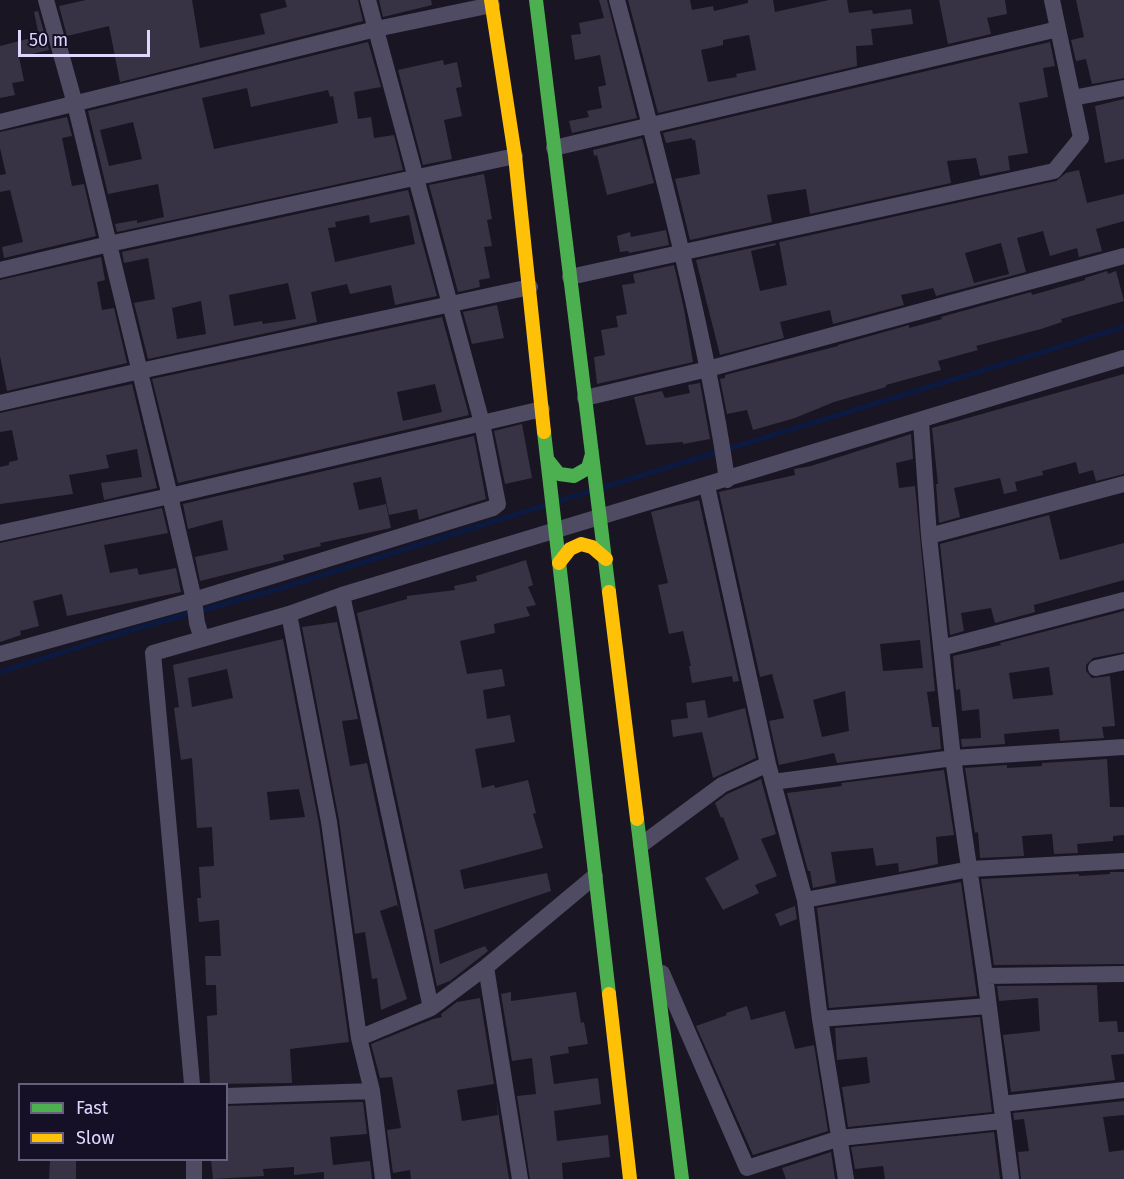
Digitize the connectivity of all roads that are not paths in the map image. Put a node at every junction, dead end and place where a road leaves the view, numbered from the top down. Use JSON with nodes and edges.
{"nodes":[{"id":1,"x":46,"y":0,"type":"edge"},
{"id":2,"x":368,"y":0,"type":"edge"},
{"id":3,"x":536,"y":0,"type":"edge"},
{"id":4,"x":617,"y":0,"type":"edge"},
{"id":5,"x":1052,"y":0,"type":"edge"},
{"id":6,"x":485,"y":3,"type":"edge"},
{"id":7,"x":376,"y":29,"type":"junction"},
{"id":8,"x":1058,"y":29,"type":"junction"},
{"id":9,"x":1124,"y":88,"type":"edge"},
{"id":10,"x":1073,"y":98,"type":"junction"},
{"id":11,"x":75,"y":104,"type":"junction"},
{"id":12,"x":0,"y":122,"type":"edge"},
{"id":13,"x":651,"y":126,"type":"junction"},
{"id":14,"x":554,"y":148,"type":"junction"},
{"id":15,"x":515,"y":156,"type":"junction"},
{"id":16,"x":415,"y":177,"type":"junction"},
{"id":17,"x":109,"y":244,"type":"junction"},
{"id":18,"x":682,"y":252,"type":"junction"},
{"id":19,"x":1124,"y":256,"type":"edge"},
{"id":20,"x":0,"y":270,"type":"edge"},
{"id":21,"x":570,"y":277,"type":"junction"},
{"id":22,"x":530,"y":287,"type":"junction"},
{"id":23,"x":450,"y":304,"type":"junction"},
{"id":24,"x":1124,"y":358,"type":"edge"},
{"id":25,"x":708,"y":369,"type":"junction"},
{"id":26,"x":140,"y":371,"type":"junction"},
{"id":27,"x":585,"y":398,"type":"junction"},
{"id":28,"x":0,"y":403,"type":"edge"},
{"id":29,"x":542,"y":408,"type":"junction"},
{"id":30,"x":921,"y":421,"type":"junction"},
{"id":31,"x":482,"y":423,"type":"junction"},
{"id":32,"x":592,"y":454,"type":"junction"},
{"id":33,"x":547,"y":459,"type":"junction"},
{"id":34,"x":727,"y":480,"type":"junction"},
{"id":35,"x":1124,"y":484,"type":"edge"},
{"id":36,"x":707,"y":486,"type":"junction"},
{"id":37,"x":170,"y":496,"type":"junction"},
{"id":38,"x":600,"y":518,"type":"junction"},
{"id":39,"x":555,"y":531,"type":"junction"},
{"id":40,"x":0,"y":533,"type":"edge"},
{"id":41,"x":929,"y":536,"type":"junction"},
{"id":42,"x":606,"y":559,"type":"junction"},
{"id":43,"x":559,"y":563,"type":"junction"},
{"id":44,"x":342,"y":596,"type":"junction"},
{"id":45,"x":1124,"y":600,"type":"edge"},
{"id":46,"x":193,"y":603,"type":"junction"},
{"id":47,"x":289,"y":614,"type":"junction"},
{"id":48,"x":199,"y":631,"type":"junction"},
{"id":49,"x":941,"y":648,"type":"junction"},
{"id":50,"x":0,"y":654,"type":"edge"},
{"id":51,"x":1124,"y":662,"type":"edge"},
{"id":52,"x":1096,"y":668,"type":"dead end"},
{"id":53,"x":1124,"y":747,"type":"edge"},
{"id":54,"x":953,"y":758,"type":"junction"},
{"id":55,"x":768,"y":764,"type":"junction"},
{"id":56,"x":773,"y":782,"type":"junction"},
{"id":57,"x":640,"y":845,"type":"junction"},
{"id":58,"x":1124,"y":861,"type":"edge"},
{"id":59,"x":970,"y":869,"type":"junction"},
{"id":60,"x":595,"y":876,"type":"junction"},
{"id":61,"x":805,"y":900,"type":"junction"},
{"id":62,"x":655,"y":957,"type":"junction"},
{"id":63,"x":486,"y":967,"type":"junction"},
{"id":64,"x":1124,"y":974,"type":"edge"},
{"id":65,"x":985,"y":976,"type":"junction"},
{"id":66,"x":988,"y":1006,"type":"junction"},
{"id":67,"x":431,"y":1008,"type":"junction"},
{"id":68,"x":820,"y":1019,"type":"junction"},
{"id":69,"x":359,"y":1038,"type":"junction"},
{"id":70,"x":192,"y":1083,"type":"edge"},
{"id":71,"x":1124,"y":1090,"type":"edge"},
{"id":72,"x":372,"y":1091,"type":"junction"},
{"id":73,"x":228,"y":1096,"type":"edge"},
{"id":74,"x":1002,"y":1112,"type":"junction"},
{"id":75,"x":840,"y":1138,"type":"junction"},
{"id":76,"x":194,"y":1161,"type":"edge"},
{"id":77,"x":194,"y":1179,"type":"edge"},
{"id":78,"x":383,"y":1179,"type":"edge"},
{"id":79,"x":520,"y":1179,"type":"edge"},
{"id":80,"x":630,"y":1179,"type":"edge"},
{"id":81,"x":682,"y":1179,"type":"edge"},
{"id":82,"x":846,"y":1179,"type":"edge"},
{"id":83,"x":1011,"y":1179,"type":"edge"}],
"edges":[{"from":1,"to":11,"type":"street"},
{"from":2,"to":7,"type":"street"},
{"from":3,"to":14,"type":"street"},
{"from":4,"to":13,"type":"street"},
{"from":5,"to":8,"type":"street"},
{"from":6,"to":7,"type":"street"},
{"from":6,"to":15,"type":"street"},
{"from":7,"to":11,"type":"street"},
{"from":7,"to":16,"type":"street"},
{"from":8,"to":10,"type":"street"},
{"from":8,"to":13,"type":"street"},
{"from":9,"to":10,"type":"street"},
{"from":10,"to":18,"type":"street"},
{"from":11,"to":12,"type":"street"},
{"from":11,"to":17,"type":"street"},
{"from":13,"to":14,"type":"street"},
{"from":13,"to":18,"type":"street"},
{"from":14,"to":21,"type":"street"},
{"from":15,"to":16,"type":"street"},
{"from":15,"to":22,"type":"street"},
{"from":16,"to":17,"type":"street"},
{"from":16,"to":23,"type":"street"},
{"from":17,"to":20,"type":"street"},
{"from":17,"to":26,"type":"street"},
{"from":18,"to":21,"type":"street"},
{"from":18,"to":25,"type":"street"},
{"from":19,"to":25,"type":"street"},
{"from":21,"to":27,"type":"street"},
{"from":22,"to":23,"type":"street"},
{"from":22,"to":29,"type":"street"},
{"from":23,"to":26,"type":"street"},
{"from":23,"to":31,"type":"street"},
{"from":24,"to":30,"type":"street"},
{"from":25,"to":27,"type":"street"},
{"from":25,"to":34,"type":"street"},
{"from":26,"to":28,"type":"street"},
{"from":26,"to":37,"type":"street"},
{"from":27,"to":32,"type":"street"},
{"from":29,"to":31,"type":"street"},
{"from":29,"to":33,"type":"street"},
{"from":30,"to":34,"type":"street"},
{"from":30,"to":41,"type":"street"},
{"from":31,"to":37,"type":"street"},
{"from":31,"to":46,"type":"street"},
{"from":32,"to":33,"type":"street"},
{"from":32,"to":38,"type":"street"},
{"from":33,"to":39,"type":"street"},
{"from":34,"to":36,"type":"street"},
{"from":35,"to":41,"type":"street"},
{"from":36,"to":38,"type":"street"},
{"from":36,"to":55,"type":"street"},
{"from":37,"to":40,"type":"street"},
{"from":37,"to":46,"type":"street"},
{"from":38,"to":39,"type":"street"},
{"from":38,"to":42,"type":"street"},
{"from":39,"to":43,"type":"street"},
{"from":39,"to":44,"type":"street"},
{"from":41,"to":49,"type":"street"},
{"from":42,"to":43,"type":"street"},
{"from":42,"to":57,"type":"street"},
{"from":43,"to":60,"type":"street"},
{"from":44,"to":47,"type":"street"},
{"from":44,"to":67,"type":"street"},
{"from":45,"to":49,"type":"street"},
{"from":46,"to":48,"type":"street"},
{"from":46,"to":50,"type":"street"},
{"from":47,"to":48,"type":"street"},
{"from":47,"to":69,"type":"street"},
{"from":48,"to":70,"type":"street"},
{"from":49,"to":54,"type":"street"},
{"from":51,"to":52,"type":"street"},
{"from":53,"to":54,"type":"street"},
{"from":54,"to":56,"type":"street"},
{"from":54,"to":59,"type":"street"},
{"from":55,"to":56,"type":"street"},
{"from":55,"to":57,"type":"street"},
{"from":56,"to":61,"type":"street"},
{"from":57,"to":62,"type":"street"},
{"from":58,"to":59,"type":"street"},
{"from":59,"to":61,"type":"street"},
{"from":59,"to":65,"type":"street"},
{"from":60,"to":63,"type":"street"},
{"from":60,"to":80,"type":"street"},
{"from":61,"to":68,"type":"street"},
{"from":62,"to":75,"type":"street"},
{"from":62,"to":81,"type":"street"},
{"from":63,"to":67,"type":"street"},
{"from":63,"to":79,"type":"street"},
{"from":64,"to":65,"type":"street"},
{"from":65,"to":66,"type":"street"},
{"from":66,"to":68,"type":"street"},
{"from":66,"to":74,"type":"street"},
{"from":67,"to":69,"type":"street"},
{"from":68,"to":75,"type":"street"},
{"from":69,"to":72,"type":"street"},
{"from":71,"to":74,"type":"street"},
{"from":72,"to":73,"type":"street"},
{"from":72,"to":78,"type":"street"},
{"from":74,"to":75,"type":"street"},
{"from":74,"to":83,"type":"street"},
{"from":75,"to":82,"type":"street"},
{"from":76,"to":77,"type":"street"}]}
